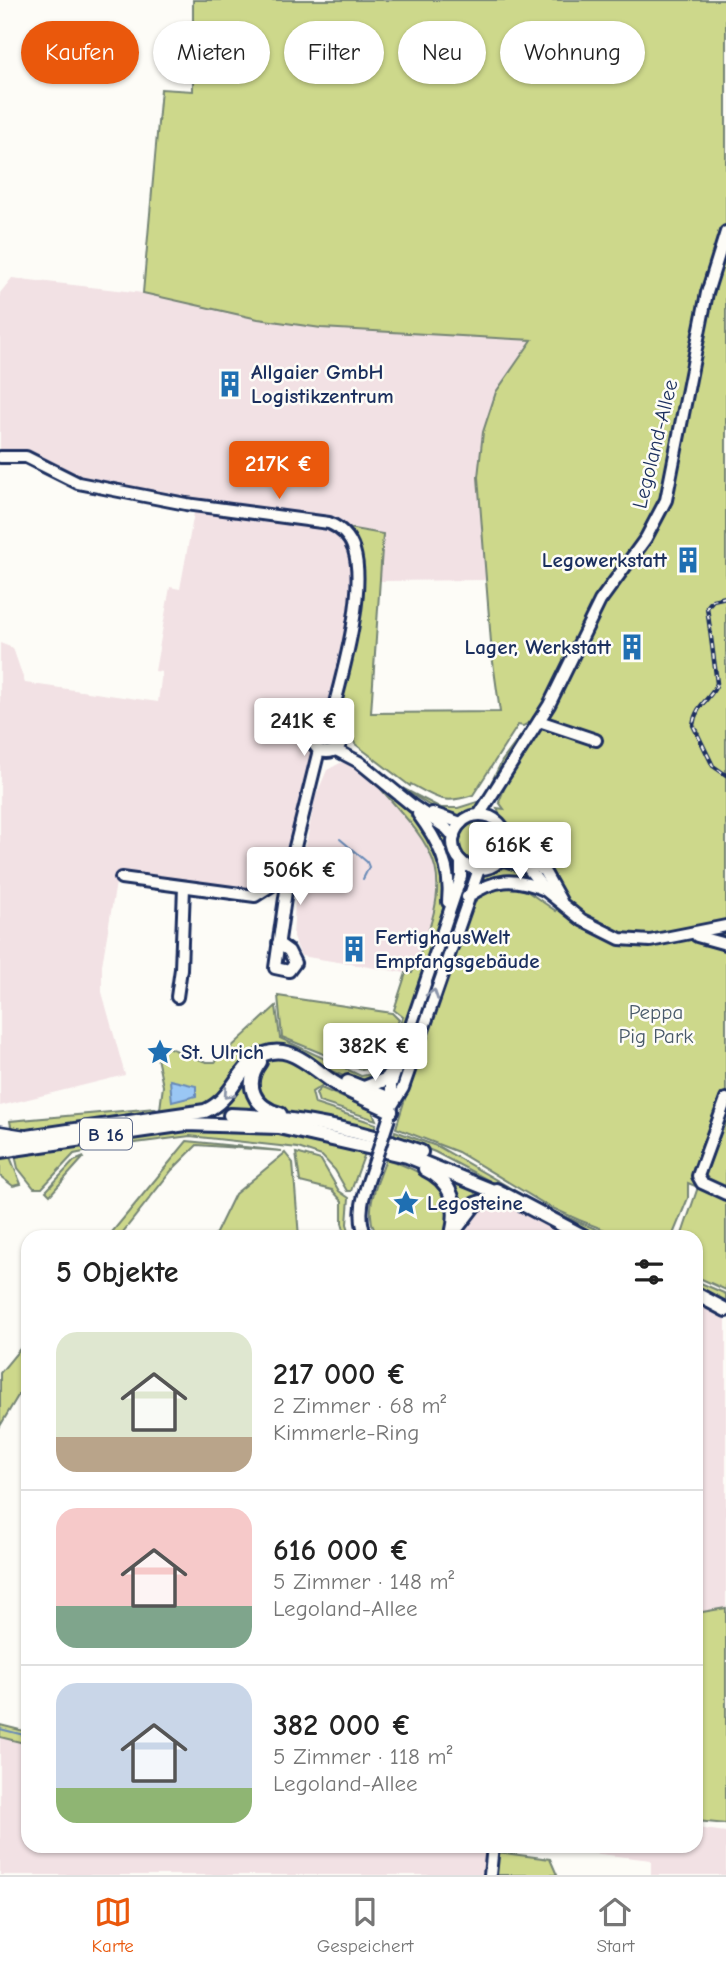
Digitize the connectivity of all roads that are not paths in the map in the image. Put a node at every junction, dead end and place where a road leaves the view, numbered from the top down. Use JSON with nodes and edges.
{"nodes":[{"id":1,"x":726,"y":232,"type":"edge"},
{"id":2,"x":0,"y":457,"type":"edge"},
{"id":3,"x":539,"y":722,"type":"junction"},
{"id":4,"x":330,"y":723,"type":"junction"},
{"id":5,"x":596,"y":740,"type":"dead end"},
{"id":6,"x":339,"y":745,"type":"junction"},
{"id":7,"x":319,"y":750,"type":"junction"},
{"id":8,"x":495,"y":789,"type":"junction"},
{"id":9,"x":412,"y":806,"type":"junction"},
{"id":10,"x":479,"y":815,"type":"junction"},
{"id":11,"x":493,"y":819,"type":"junction"},
{"id":12,"x":461,"y":823,"type":"junction"},
{"id":13,"x":454,"y":837,"type":"junction"},
{"id":14,"x":507,"y":843,"type":"junction"},
{"id":15,"x":501,"y":859,"type":"junction"},
{"id":16,"x":461,"y":862,"type":"junction"},
{"id":17,"x":479,"y":869,"type":"junction"},
{"id":18,"x":288,"y":875,"type":"junction"},
{"id":19,"x":121,"y":878,"type":"dead end"},
{"id":20,"x":184,"y":887,"type":"junction"},
{"id":21,"x":545,"y":890,"type":"junction"},
{"id":22,"x":467,"y":897,"type":"junction"},
{"id":23,"x":562,"y":903,"type":"junction"},
{"id":24,"x":445,"y":926,"type":"junction"},
{"id":25,"x":726,"y":926,"type":"edge"},
{"id":26,"x":691,"y":934,"type":"junction"},
{"id":27,"x":278,"y":943,"type":"dead end"},
{"id":28,"x":726,"y":944,"type":"edge"},
{"id":29,"x":177,"y":997,"type":"dead end"},
{"id":30,"x":267,"y":1054,"type":"junction"},
{"id":31,"x":398,"y":1062,"type":"junction"},
{"id":32,"x":324,"y":1074,"type":"junction"},
{"id":33,"x":365,"y":1088,"type":"junction"},
{"id":34,"x":726,"y":1100,"type":"edge"},
{"id":35,"x":391,"y":1111,"type":"junction"},
{"id":36,"x":177,"y":1115,"type":"junction"},
{"id":37,"x":296,"y":1120,"type":"junction"},
{"id":38,"x":0,"y":1134,"type":"edge"},
{"id":39,"x":25,"y":1138,"type":"junction"},
{"id":40,"x":0,"y":1142,"type":"edge"},
{"id":41,"x":0,"y":1151,"type":"edge"},
{"id":42,"x":395,"y":1155,"type":"junction"},
{"id":43,"x":726,"y":1194,"type":"edge"},
{"id":44,"x":503,"y":1195,"type":"junction"},
{"id":45,"x":364,"y":1230,"type":"edge"},
{"id":46,"x":452,"y":1230,"type":"edge"},
{"id":47,"x":456,"y":1230,"type":"edge"},
{"id":48,"x":571,"y":1230,"type":"edge"},
{"id":49,"x":703,"y":1298,"type":"edge"},
{"id":50,"x":726,"y":1310,"type":"edge"},
{"id":51,"x":492,"y":1853,"type":"edge"},
{"id":52,"x":490,"y":1875,"type":"edge"}],
"edges":[{"from":1,"to":3,"type":"street","name":"Legoland-Allee"},
{"from":2,"to":4,"type":"street"},
{"from":3,"to":5,"type":"street"},
{"from":3,"to":8,"type":"street","name":"Legoland-Allee"},
{"from":4,"to":6,"type":"street"},
{"from":4,"to":7,"type":"street"},
{"from":6,"to":7,"type":"street"},
{"from":6,"to":9,"type":"street"},
{"from":7,"to":18,"type":"street"},
{"from":8,"to":10,"type":"street","name":"Legoland-Allee"},
{"from":8,"to":11,"type":"street","name":"Legoland-Allee"},
{"from":9,"to":12,"type":"street"},
{"from":9,"to":13,"type":"street"},
{"from":9,"to":24,"type":"street"},
{"from":10,"to":11,"type":"street"},
{"from":10,"to":12,"type":"street"},
{"from":11,"to":14,"type":"street"},
{"from":12,"to":13,"type":"street"},
{"from":13,"to":16,"type":"street"},
{"from":14,"to":15,"type":"street"},
{"from":14,"to":23,"type":"street"},
{"from":15,"to":17,"type":"street"},
{"from":15,"to":21,"type":"street"},
{"from":16,"to":17,"type":"street"},
{"from":16,"to":24,"type":"street"},
{"from":17,"to":22,"type":"street"},
{"from":18,"to":20,"type":"street"},
{"from":18,"to":27,"type":"street"},
{"from":19,"to":20,"type":"street"},
{"from":20,"to":29,"type":"street"},
{"from":21,"to":22,"type":"street"},
{"from":21,"to":23,"type":"street"},
{"from":35,"to":22,"type":"street","one_way":true},
{"from":23,"to":26,"type":"street"},
{"from":24,"to":31,"type":"street"},
{"from":25,"to":26,"type":"street"},
{"from":26,"to":28,"type":"street"},
{"from":30,"to":32,"type":"main road"},
{"from":30,"to":36,"type":"main road","one_way":true},
{"from":30,"to":37,"type":"main road"},
{"from":31,"to":33,"type":"main road"},
{"from":31,"to":35,"type":"street"},
{"from":32,"to":33,"type":"main road"},
{"from":32,"to":35,"type":"main road"},
{"from":33,"to":35,"type":"main road"},
{"from":34,"to":43,"type":"street"},
{"from":35,"to":45,"type":"street","bridge":true},
{"from":36,"to":37,"type":"main road","number":"B 16"},
{"from":36,"to":39,"type":"main road","number":"B 16"},
{"from":37,"to":44,"type":"main road","number":"B 16"},
{"from":38,"to":39,"type":"highway"},
{"from":39,"to":40,"type":"main road","number":"B 16"},
{"from":41,"to":42,"type":"main road","number":"B 16"},
{"from":42,"to":44,"type":"main road","number":"B 16"},
{"from":42,"to":46,"type":"main road"},
{"from":44,"to":47,"type":"main road"},
{"from":44,"to":48,"type":"main road","number":"B 16"},
{"from":49,"to":50,"type":"main road"},
{"from":51,"to":52,"type":"street"}]}
